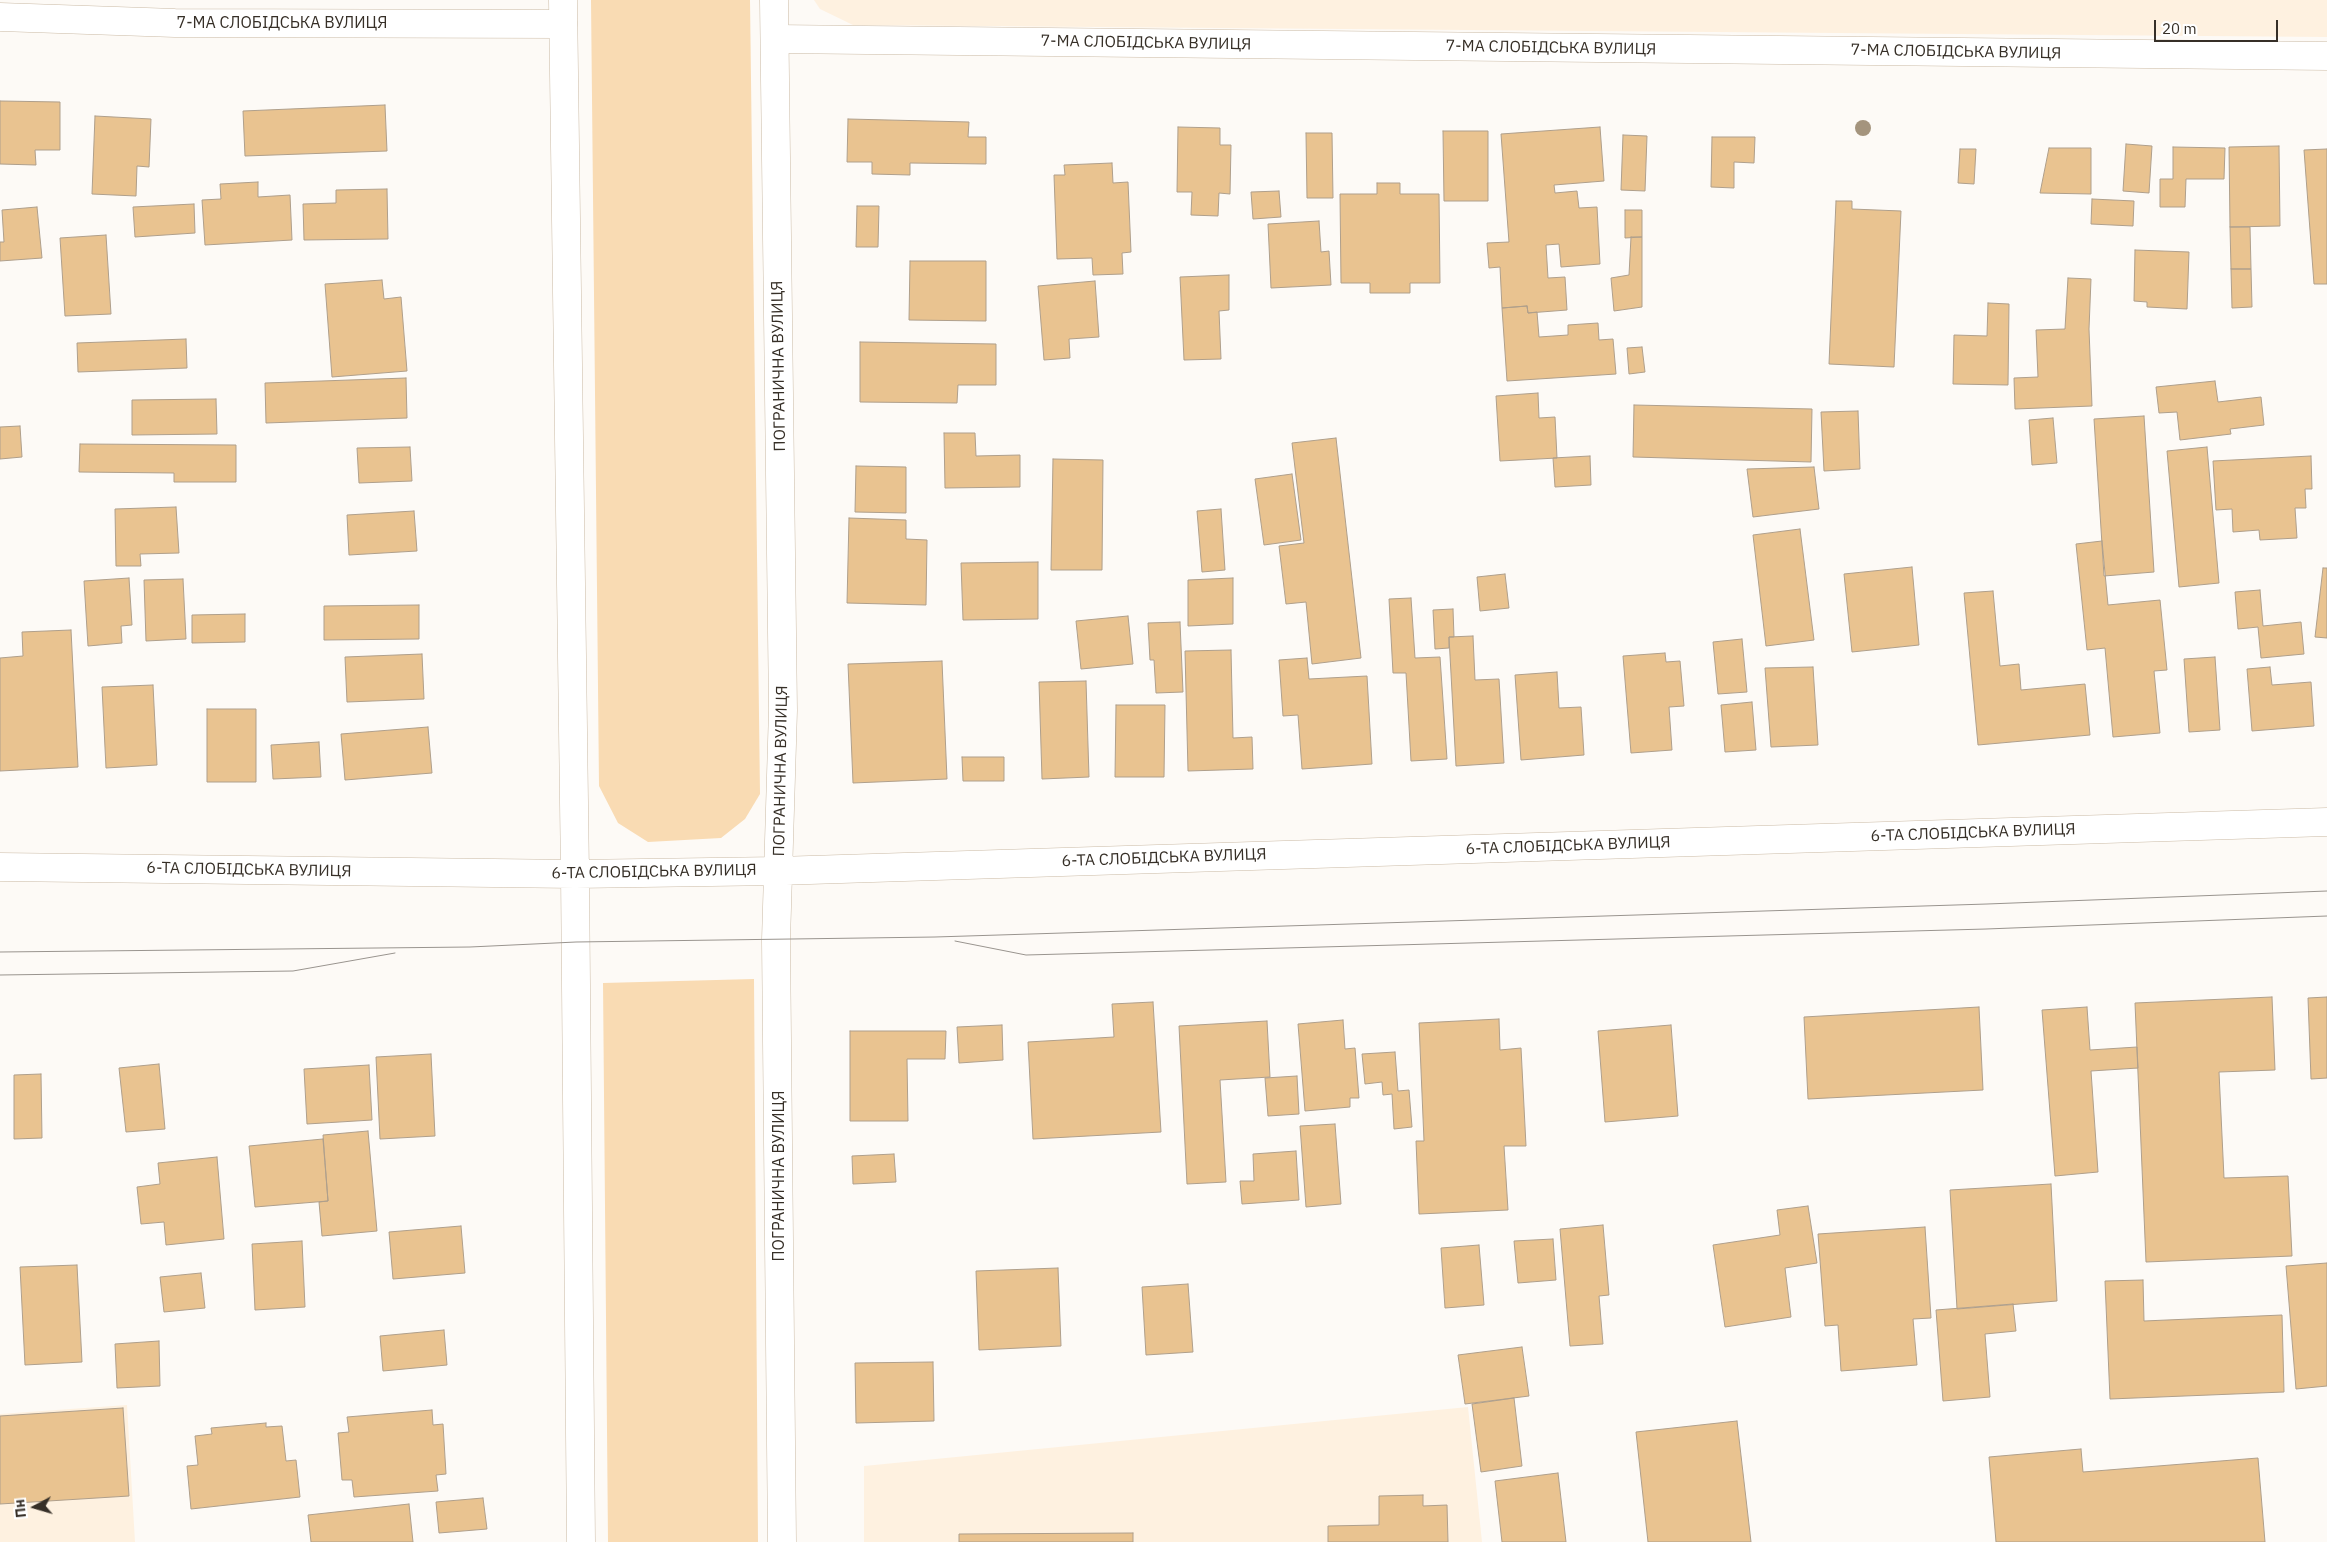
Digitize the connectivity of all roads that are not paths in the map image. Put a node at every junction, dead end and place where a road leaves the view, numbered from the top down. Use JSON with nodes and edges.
{"nodes":[{"id":1,"x":774,"y":0,"type":"edge"},
{"id":2,"x":563,"y":12,"type":"edge"},
{"id":3,"x":0,"y":17,"type":"edge"},
{"id":4,"x":774,"y":39,"type":"junction"},
{"id":5,"x":2327,"y":56,"type":"edge"},
{"id":6,"x":2327,"y":822,"type":"edge"},
{"id":7,"x":0,"y":867,"type":"edge"},
{"id":8,"x":778,"y":871,"type":"junction"},
{"id":9,"x":575,"y":874,"type":"junction"},
{"id":10,"x":582,"y":1542,"type":"edge"},
{"id":11,"x":782,"y":1542,"type":"edge"}],
"edges":[{"from":1,"to":4,"type":"street","name":"ПОГРАНИЧНА ВУЛИЦЯ"},
{"from":2,"to":3,"type":"street","name":"7-МА СЛОБІДСЬКА ВУЛИЦЯ"},
{"from":2,"to":9,"type":"street"},
{"from":4,"to":5,"type":"street","name":"7-МА СЛОБІДСЬКА ВУЛИЦЯ"},
{"from":4,"to":8,"type":"street","name":"ПОГРАНИЧНА ВУЛИЦЯ"},
{"from":6,"to":8,"type":"street","name":"6-ТА СЛОБІДСЬКА ВУЛИЦЯ"},
{"from":7,"to":9,"type":"street","name":"6-ТА СЛОБІДСЬКА ВУЛИЦЯ"},
{"from":8,"to":9,"type":"street","name":"6-ТА СЛОБІДСЬКА ВУЛИЦЯ"},
{"from":8,"to":11,"type":"street","name":"ПОГРАНИЧНА ВУЛИЦЯ"},
{"from":9,"to":10,"type":"street"}]}
